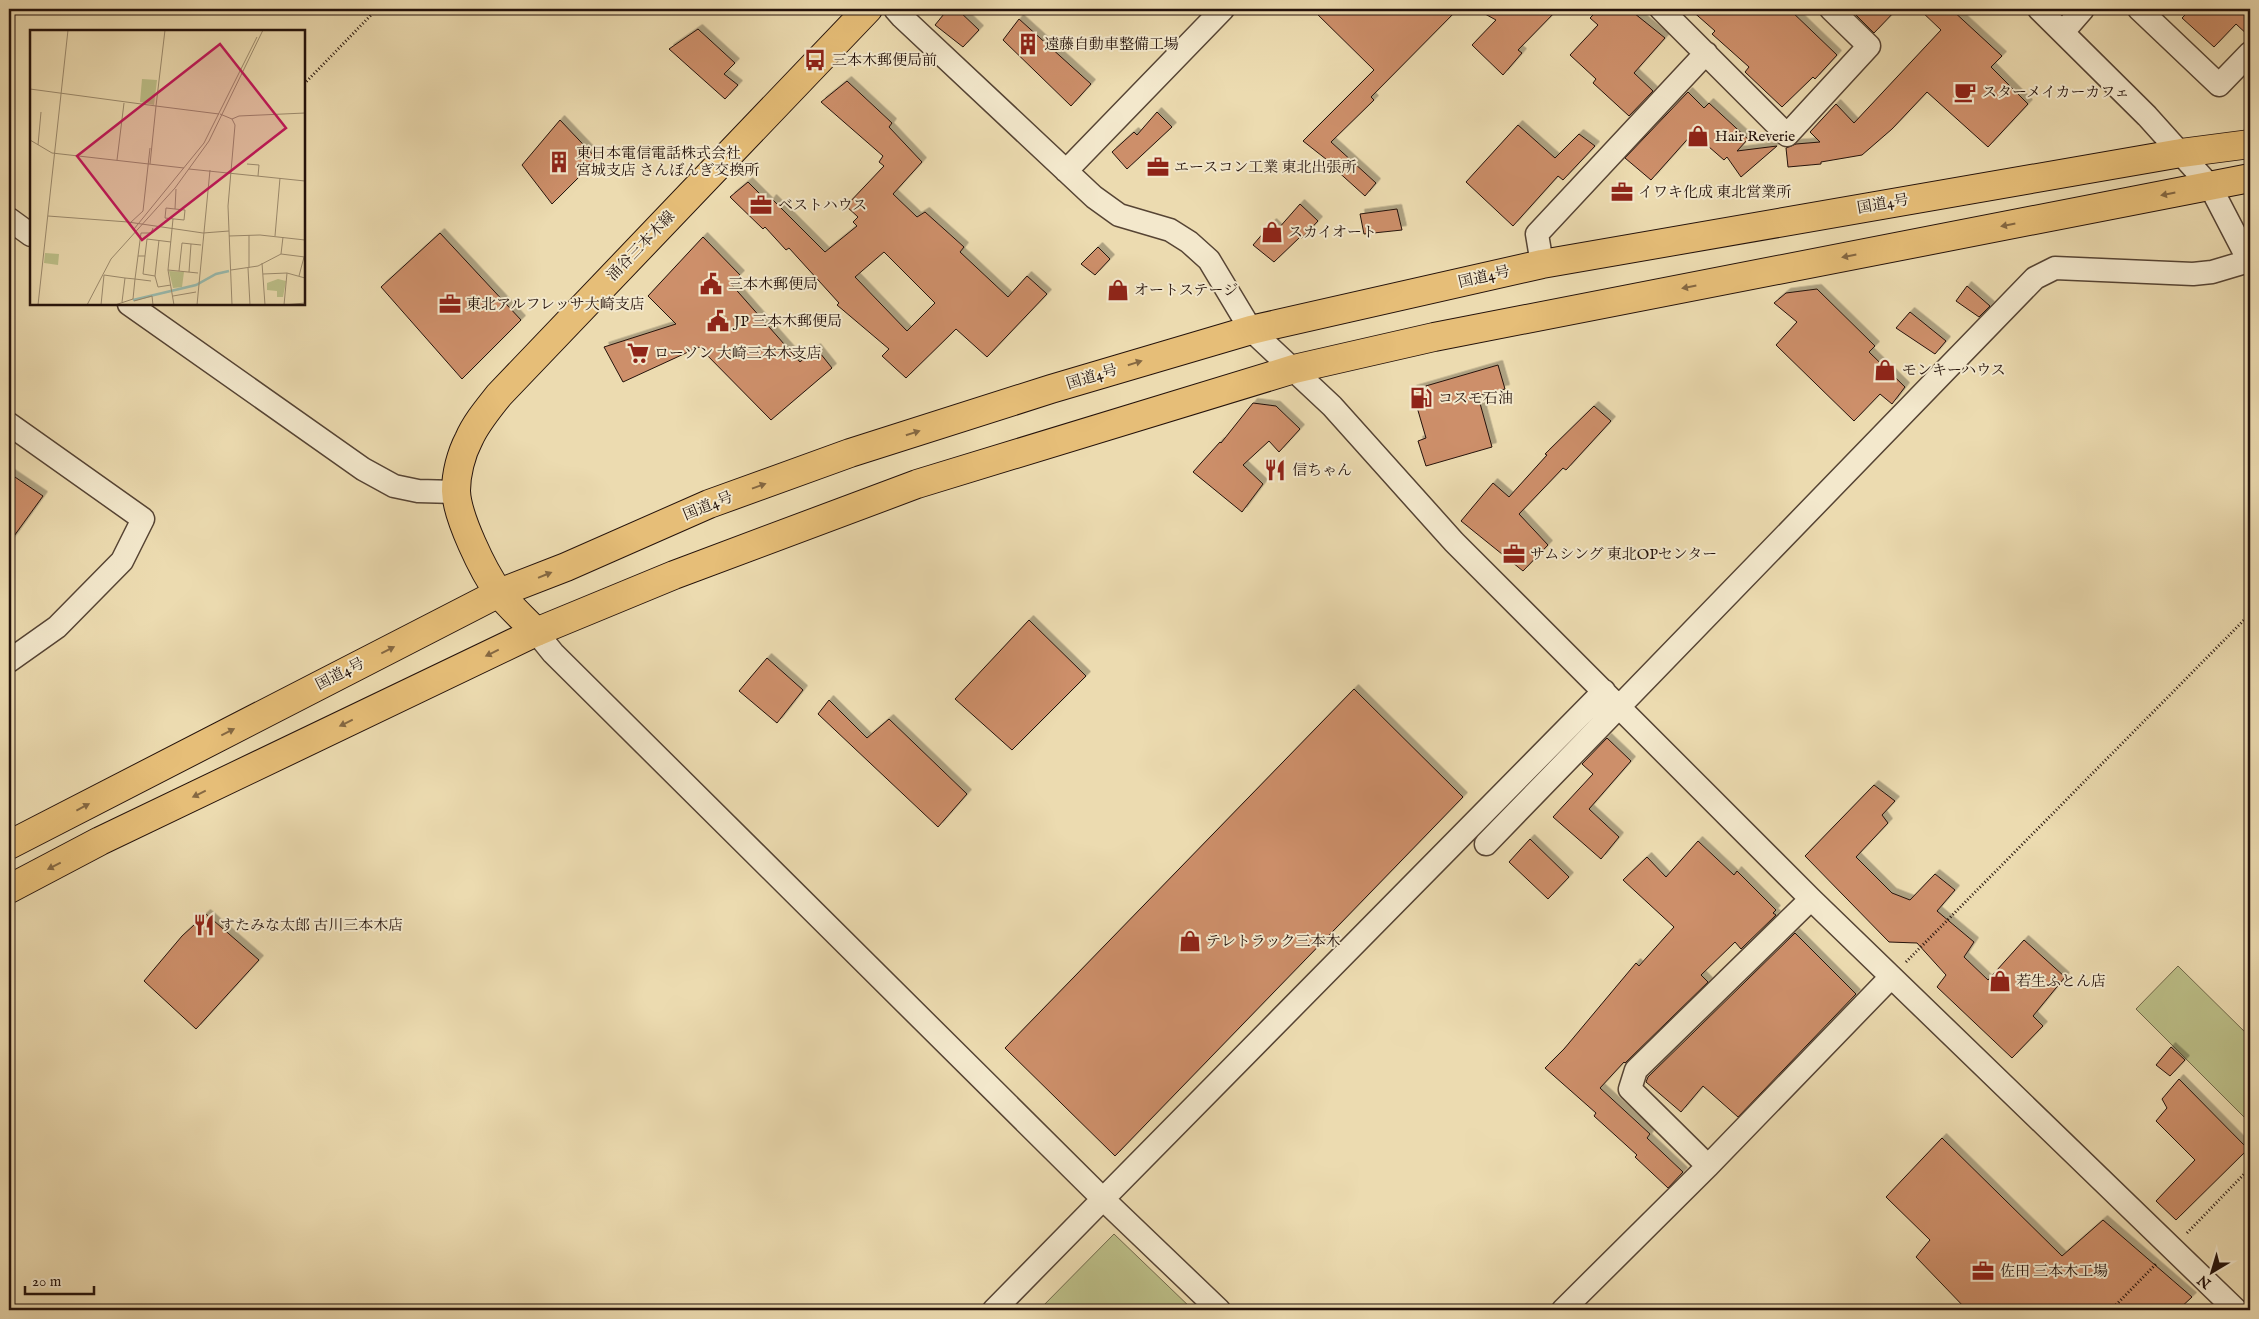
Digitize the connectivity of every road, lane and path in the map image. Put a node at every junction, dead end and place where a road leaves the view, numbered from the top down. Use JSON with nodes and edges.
{"nodes":[{"id":1,"x":377,"y":9,"type":"edge"},
{"id":2,"x":868,"y":9,"type":"edge"},
{"id":3,"x":895,"y":9,"type":"edge"},
{"id":4,"x":1223,"y":9,"type":"edge"},
{"id":5,"x":1661,"y":9,"type":"edge"},
{"id":6,"x":1831,"y":9,"type":"edge"},
{"id":7,"x":2039,"y":9,"type":"edge"},
{"id":8,"x":2083,"y":9,"type":"edge"},
{"id":9,"x":2140,"y":9,"type":"edge"},
{"id":10,"x":2063,"y":32,"type":"junction"},
{"id":11,"x":1706,"y":53,"type":"junction"},
{"id":12,"x":2250,"y":53,"type":"edge"},
{"id":13,"x":305,"y":83,"type":"edge"},
{"id":14,"x":2250,"y":144,"type":"edge"},
{"id":15,"x":2181,"y":153,"type":"junction"},
{"id":16,"x":1066,"y":171,"type":"junction"},
{"id":17,"x":2250,"y":178,"type":"edge"},
{"id":18,"x":2210,"y":186,"type":"junction"},
{"id":19,"x":9,"y":219,"type":"edge"},
{"id":20,"x":30,"y":234,"type":"edge"},
{"id":21,"x":2250,"y":262,"type":"edge"},
{"id":22,"x":1542,"y":264,"type":"junction"},
{"id":23,"x":130,"y":305,"type":"edge"},
{"id":24,"x":1251,"y":330,"type":"junction"},
{"id":25,"x":1294,"y":369,"type":"junction"},
{"id":26,"x":9,"y":424,"type":"edge"},
{"id":27,"x":456,"y":492,"type":"junction"},
{"id":28,"x":500,"y":593,"type":"junction"},
{"id":29,"x":2250,"y":614,"type":"edge"},
{"id":30,"x":536,"y":632,"type":"junction"},
{"id":31,"x":9,"y":661,"type":"edge"},
{"id":32,"x":1612,"y":698,"type":"junction"},
{"id":33,"x":1486,"y":844,"type":"dead end"},
{"id":34,"x":9,"y":845,"type":"edge"},
{"id":35,"x":9,"y":889,"type":"edge"},
{"id":36,"x":1811,"y":898,"type":"junction"},
{"id":37,"x":1891,"y":977,"type":"junction"},
{"id":38,"x":1708,"y":1166,"type":"junction"},
{"id":39,"x":2250,"y":1168,"type":"edge"},
{"id":40,"x":1103,"y":1199,"type":"junction"},
{"id":41,"x":2172,"y":1248,"type":"junction"},
{"id":42,"x":994,"y":1310,"type":"edge"},
{"id":43,"x":1218,"y":1310,"type":"edge"},
{"id":44,"x":1563,"y":1310,"type":"edge"},
{"id":45,"x":2111,"y":1310,"type":"edge"},
{"id":46,"x":2236,"y":1310,"type":"edge"}],
"edges":[{"from":1,"to":13,"type":"path"},
{"from":2,"to":27,"type":"main road","name":"涌谷三本木線"},
{"from":3,"to":16,"type":"street"},
{"from":4,"to":16,"type":"street"},
{"from":5,"to":11,"type":"street"},
{"from":6,"to":11,"type":"street"},
{"from":7,"to":10,"type":"street"},
{"from":8,"to":10,"type":"street"},
{"from":9,"to":12,"type":"street"},
{"from":10,"to":15,"type":"street"},
{"from":11,"to":22,"type":"street"},
{"from":14,"to":15,"type":"main road","name":"国道4号"},
{"from":15,"to":18,"type":"street"},
{"from":15,"to":22,"type":"main road","name":"国道4号"},
{"from":16,"to":24,"type":"street"},
{"from":17,"to":18,"type":"main road"},
{"from":18,"to":21,"type":"street"},
{"from":18,"to":25,"type":"main road","one_way":true},
{"from":19,"to":20,"type":"street"},
{"from":21,"to":32,"type":"street"},
{"from":22,"to":24,"type":"main road","name":"国道4号"},
{"from":23,"to":27,"type":"street"},
{"from":24,"to":25,"type":"street"},
{"from":28,"to":24,"type":"main road","name":"国道4号","one_way":true},
{"from":25,"to":30,"type":"main road"},
{"from":25,"to":32,"type":"street"},
{"from":26,"to":31,"type":"street"},
{"from":27,"to":28,"type":"main road","name":"涌谷三本木線"},
{"from":28,"to":30,"type":"main road","name":"涌谷三本木線"},
{"from":34,"to":28,"type":"main road","name":"国道4号","one_way":true},
{"from":29,"to":37,"type":"path"},
{"from":30,"to":35,"type":"main road","one_way":true},
{"from":30,"to":40,"type":"street"},
{"from":32,"to":33,"type":"street"},
{"from":32,"to":36,"type":"street"},
{"from":32,"to":40,"type":"street"},
{"from":36,"to":37,"type":"street"},
{"from":36,"to":38,"type":"street"},
{"from":37,"to":38,"type":"street"},
{"from":37,"to":41,"type":"street"},
{"from":38,"to":44,"type":"street"},
{"from":39,"to":41,"type":"path"},
{"from":40,"to":42,"type":"street"},
{"from":40,"to":43,"type":"street"},
{"from":41,"to":45,"type":"path"},
{"from":41,"to":46,"type":"street"}]}
